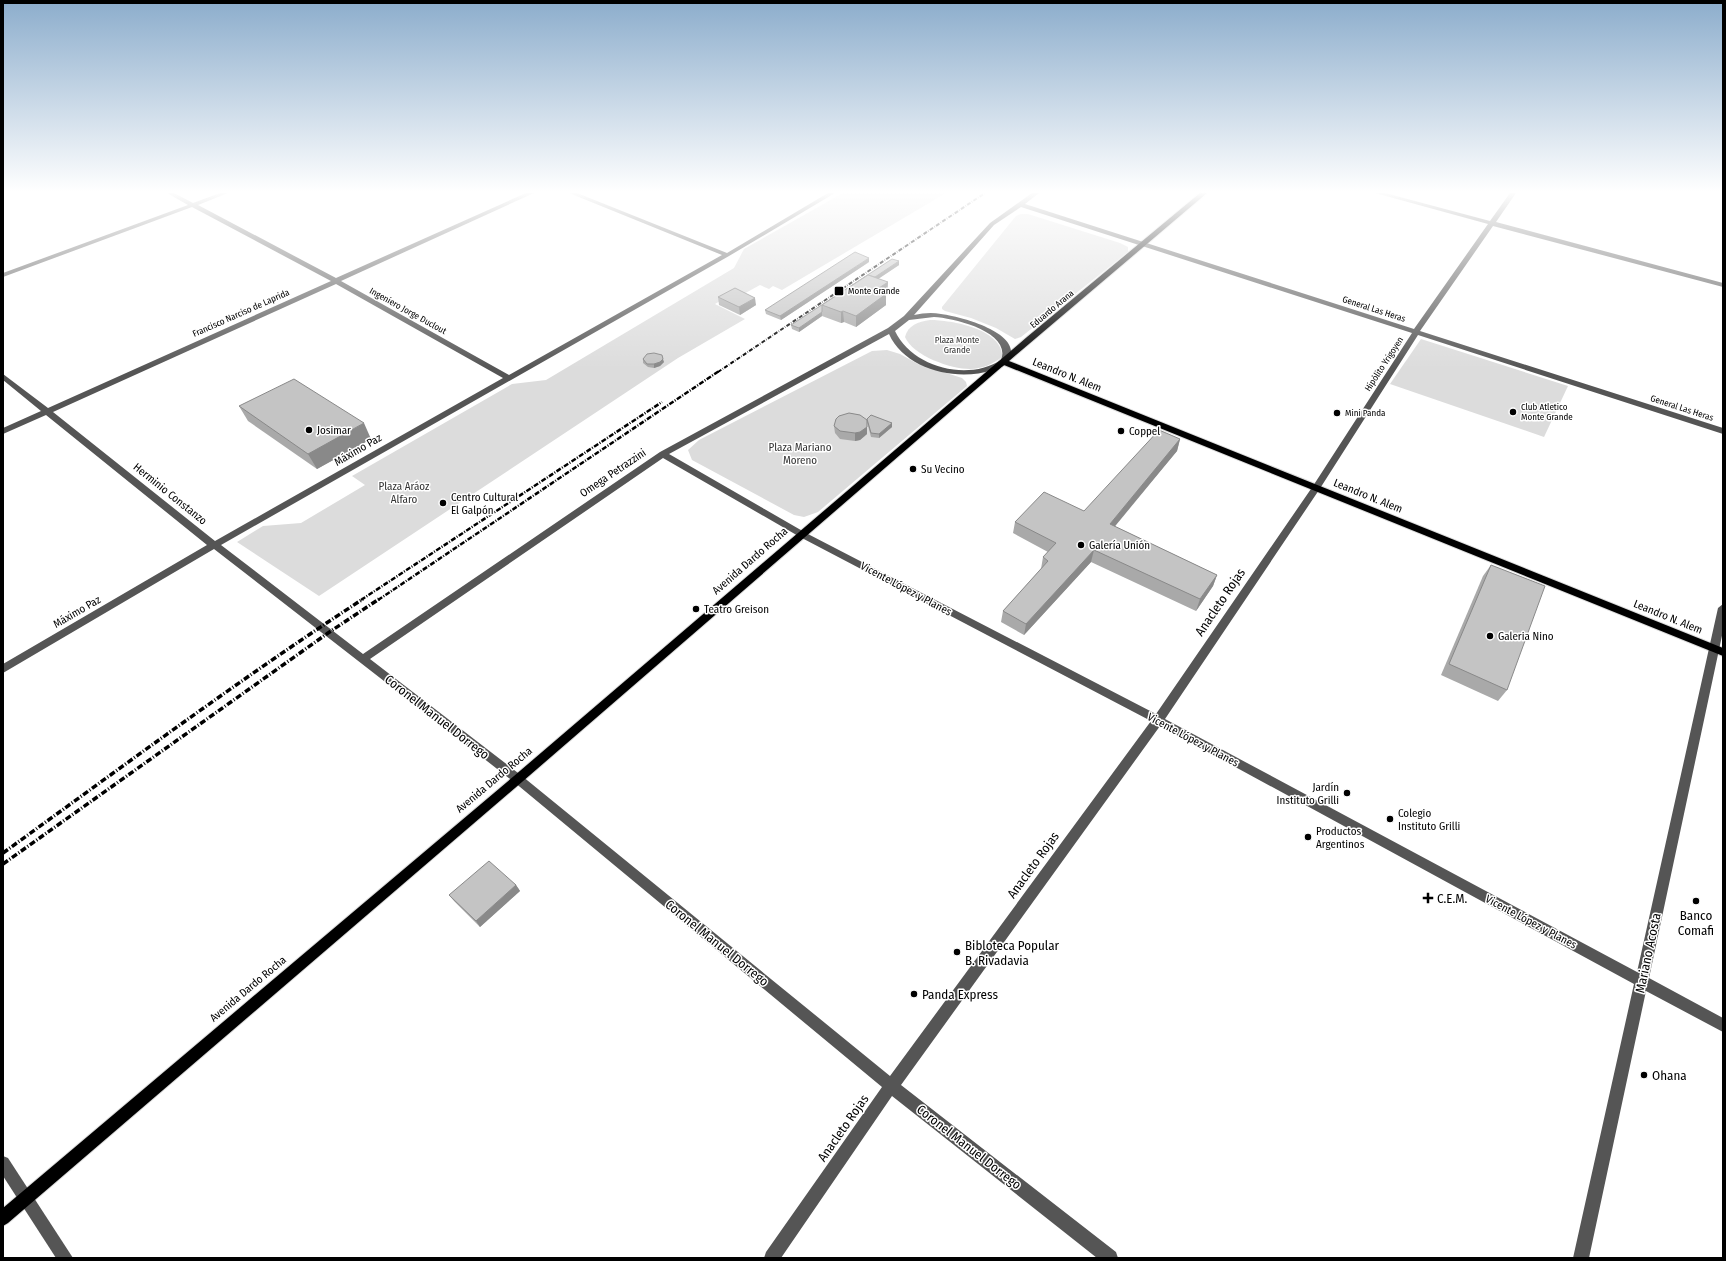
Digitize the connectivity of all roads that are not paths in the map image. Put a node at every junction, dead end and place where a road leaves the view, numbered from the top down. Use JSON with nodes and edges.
{"nodes":[{"id":1,"x":66,"y":252,"type":"edge"},
{"id":2,"x":281,"y":252,"type":"edge"},
{"id":3,"x":401,"y":252,"type":"edge"},
{"id":4,"x":719,"y":252,"type":"edge"},
{"id":5,"x":732,"y":252,"type":"edge"},
{"id":6,"x":967,"y":252,"type":"edge"},
{"id":7,"x":1134,"y":252,"type":"edge"},
{"id":8,"x":1167,"y":252,"type":"edge"},
{"id":9,"x":1473,"y":252,"type":"edge"},
{"id":10,"x":1600,"y":252,"type":"edge"},
{"id":11,"x":727,"y":255,"type":"junction"},
{"id":12,"x":3,"y":275,"type":"edge"},
{"id":13,"x":336,"y":281,"type":"junction"},
{"id":14,"x":1723,"y":285,"type":"edge"},
{"id":15,"x":907,"y":318,"type":"junction"},
{"id":16,"x":891,"y":330,"type":"junction"},
{"id":17,"x":1416,"y":332,"type":"junction"},
{"id":18,"x":1004,"y":362,"type":"junction"},
{"id":19,"x":3,"y":376,"type":"edge"},
{"id":20,"x":509,"y":378,"type":"junction"},
{"id":21,"x":48,"y":411,"type":"junction"},
{"id":22,"x":3,"y":431,"type":"edge"},
{"id":23,"x":1723,"y":431,"type":"edge"},
{"id":24,"x":663,"y":454,"type":"junction"},
{"id":25,"x":1316,"y":488,"type":"junction"},
{"id":26,"x":803,"y":535,"type":"junction"},
{"id":27,"x":214,"y":545,"type":"junction"},
{"id":28,"x":1723,"y":608,"type":"edge"},
{"id":29,"x":324,"y":629,"type":"joint"},
{"id":30,"x":1719,"y":650,"type":"edge"},
{"id":31,"x":362,"y":659,"type":"junction"},
{"id":32,"x":3,"y":669,"type":"edge"},
{"id":33,"x":1158,"y":720,"type":"junction"},
{"id":34,"x":518,"y":779,"type":"junction"},
{"id":35,"x":1642,"y":981,"type":"junction"},
{"id":36,"x":1723,"y":1025,"type":"edge"},
{"id":37,"x":891,"y":1086,"type":"junction"},
{"id":38,"x":3,"y":1163,"type":"edge"},
{"id":39,"x":27,"y":1197,"type":"junction"},
{"id":40,"x":3,"y":1218,"type":"edge"},
{"id":41,"x":65,"y":1258,"type":"edge"},
{"id":42,"x":772,"y":1258,"type":"edge"},
{"id":43,"x":1110,"y":1258,"type":"edge"},
{"id":44,"x":1581,"y":1258,"type":"edge"}],
"edges":[{"from":1,"to":12,"type":"street"},
{"from":2,"to":13,"type":"street","name":"Ingeniero Jorge Duclout"},
{"from":3,"to":13,"type":"street","name":"Francisco Narciso de Laprida"},
{"from":4,"to":11,"type":"street"},
{"from":5,"to":11,"type":"street","name":"Máximo Paz"},
{"from":6,"to":15,"type":"street","name":"Omega Petrazzini"},
{"from":7,"to":18,"type":"main road","name":"Eduardo Arana"},
{"from":8,"to":17,"type":"street","name":"General Las Heras"},
{"from":9,"to":17,"type":"street","name":"Hipólito Yrigoyen"},
{"from":10,"to":14,"type":"street"},
{"from":11,"to":20,"type":"street","name":"Máximo Paz"},
{"from":13,"to":20,"type":"street","name":"Ingeniero Jorge Duclout"},
{"from":13,"to":21,"type":"street","name":"Francisco Narciso de Laprida"},
{"from":15,"to":16,"type":"street","name":"Omega Petrazzini"},
{"from":15,"to":18,"type":"street"},
{"from":16,"to":18,"type":"street"},
{"from":16,"to":24,"type":"street","name":"Omega Petrazzini"},
{"from":17,"to":23,"type":"street","name":"General Las Heras"},
{"from":17,"to":25,"type":"street","name":"Hipólito Yrigoyen"},
{"from":18,"to":25,"type":"main road","name":"Leandro N. Alem"},
{"from":18,"to":26,"type":"main road","name":"Avenida Dardo Rocha"},
{"from":19,"to":21,"type":"street","name":"Herminio Constanzo"},
{"from":20,"to":27,"type":"street","name":"Máximo Paz"},
{"from":21,"to":22,"type":"street","name":"Francisco Narciso de Laprida"},
{"from":21,"to":27,"type":"street","name":"Herminio Constanzo"},
{"from":24,"to":26,"type":"street","name":"Vicente López y Planes"},
{"from":24,"to":31,"type":"street","name":"Omega Petrazzini"},
{"from":25,"to":30,"type":"main road","name":"Leandro N. Alem"},
{"from":25,"to":33,"type":"street","name":"Anacleto Rojas"},
{"from":26,"to":33,"type":"street","name":"Vicente López y Planes"},
{"from":26,"to":34,"type":"main road","name":"Avenida Dardo Rocha"},
{"from":27,"to":29,"type":"street","name":"Herminio Constanzo"},
{"from":27,"to":32,"type":"street","name":"Máximo Paz"},
{"from":28,"to":30,"type":"street","name":"Mariano Acosta"},
{"from":29,"to":31,"type":"street","name":"Coronel Manuel Dorrego"},
{"from":30,"to":35,"type":"street","name":"Mariano Acosta"},
{"from":31,"to":34,"type":"street","name":"Coronel Manuel Dorrego"},
{"from":33,"to":35,"type":"street","name":"Vicente López y Planes"},
{"from":33,"to":37,"type":"street","name":"Anacleto Rojas"},
{"from":34,"to":37,"type":"street","name":"Coronel Manuel Dorrego"},
{"from":34,"to":39,"type":"main road","name":"Avenida Dardo Rocha"},
{"from":35,"to":36,"type":"street","name":"Vicente López y Planes"},
{"from":35,"to":44,"type":"street","name":"Mariano Acosta"},
{"from":37,"to":42,"type":"street","name":"Anacleto Rojas"},
{"from":37,"to":43,"type":"street","name":"Coronel Manuel Dorrego"},
{"from":38,"to":39,"type":"street"},
{"from":39,"to":40,"type":"main road","name":"Avenida Dardo Rocha"},
{"from":39,"to":41,"type":"street"}]}
